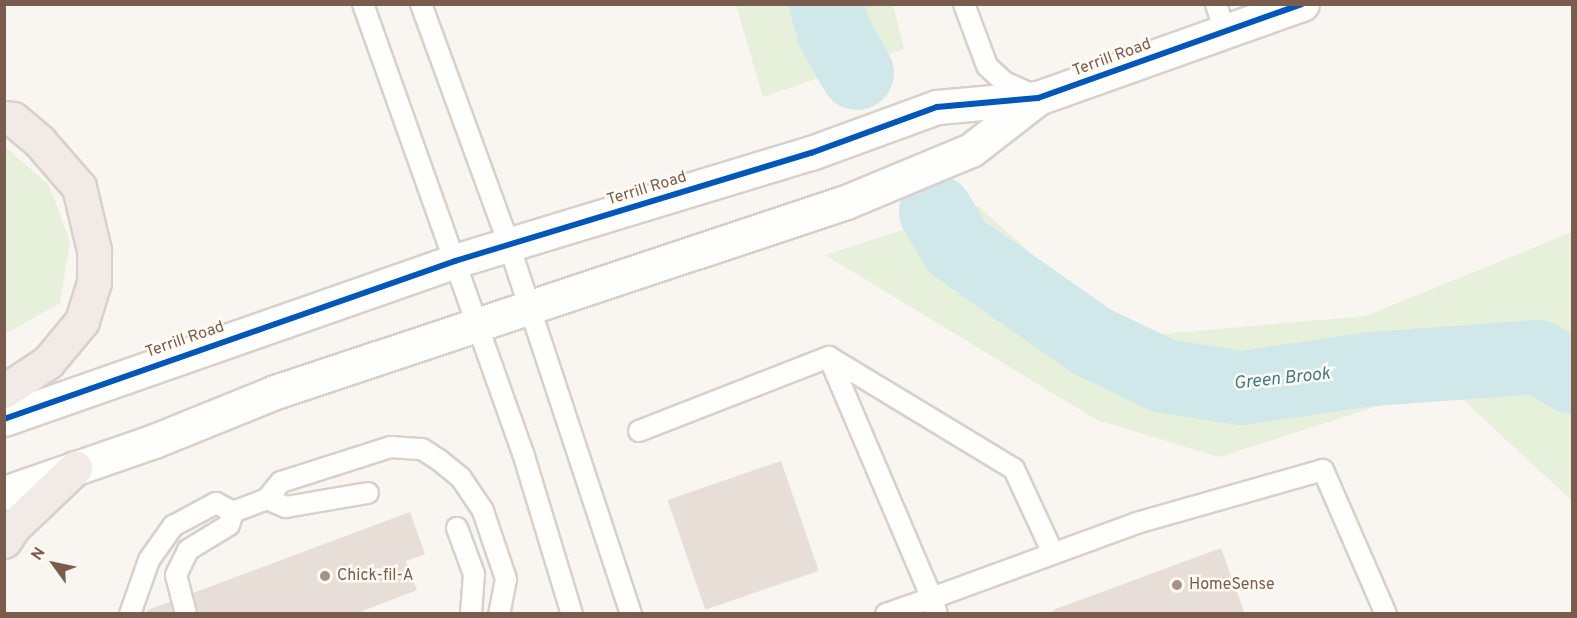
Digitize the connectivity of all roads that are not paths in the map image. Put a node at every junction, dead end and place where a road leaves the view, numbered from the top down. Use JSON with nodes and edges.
{"nodes":[{"id":1,"x":363,"y":4,"type":"edge"},
{"id":2,"x":422,"y":4,"type":"edge"},
{"id":3,"x":964,"y":4,"type":"edge"},
{"id":4,"x":1302,"y":4,"type":"edge"},
{"id":5,"x":1221,"y":18,"type":"edge"},
{"id":6,"x":1038,"y":98,"type":"junction"},
{"id":7,"x":4,"y":118,"type":"edge"},
{"id":8,"x":509,"y":245,"type":"junction"},
{"id":9,"x":455,"y":261,"type":"junction"},
{"id":10,"x":528,"y":308,"type":"junction"},
{"id":11,"x":477,"y":326,"type":"junction"},
{"id":12,"x":829,"y":357,"type":"junction"},
{"id":13,"x":4,"y":391,"type":"edge"},
{"id":14,"x":4,"y":419,"type":"edge"},
{"id":15,"x":639,"y":431,"type":"dead end"},
{"id":16,"x":75,"y":468,"type":"junction"},
{"id":17,"x":4,"y":493,"type":"edge"},
{"id":18,"x":368,"y":493,"type":"dead end"},
{"id":19,"x":267,"y":499,"type":"junction"},
{"id":20,"x":232,"y":512,"type":"junction"},
{"id":21,"x":457,"y":528,"type":"dead end"},
{"id":22,"x":4,"y":541,"type":"edge"},
{"id":23,"x":1053,"y":553,"type":"junction"},
{"id":24,"x":934,"y":606,"type":"edge"},
{"id":25,"x":130,"y":614,"type":"edge"},
{"id":26,"x":186,"y":614,"type":"edge"},
{"id":27,"x":471,"y":614,"type":"edge"},
{"id":28,"x":500,"y":614,"type":"edge"},
{"id":29,"x":572,"y":614,"type":"edge"},
{"id":30,"x":631,"y":614,"type":"edge"},
{"id":31,"x":886,"y":614,"type":"edge"},
{"id":32,"x":1386,"y":614,"type":"edge"}],
"edges":[{"from":1,"to":9,"type":"lane"},
{"from":2,"to":8,"type":"lane"},
{"from":3,"to":6,"type":"lane"},
{"from":4,"to":5,"type":"street","name":"Terrill Road"},
{"from":5,"to":6,"type":"street","name":"Terrill Road"},
{"from":6,"to":8,"type":"street","name":"Terrill Road"},
{"from":6,"to":10,"type":"street","name":"Terrill Road"},
{"from":7,"to":13,"type":"highway"},
{"from":8,"to":9,"type":"street","name":"Terrill Road"},
{"from":8,"to":10,"type":"lane"},
{"from":9,"to":11,"type":"lane"},
{"from":9,"to":14,"type":"street","name":"Terrill Road"},
{"from":10,"to":11,"type":"street","name":"Terrill Road"},
{"from":10,"to":30,"type":"lane"},
{"from":11,"to":16,"type":"street","name":"Terrill Road"},
{"from":11,"to":29,"type":"lane"},
{"from":12,"to":15,"type":"lane"},
{"from":12,"to":23,"type":"lane"},
{"from":12,"to":24,"type":"lane"},
{"from":16,"to":17,"type":"street","name":"Terrill Road"},
{"from":16,"to":22,"type":"highway"},
{"from":18,"to":19,"type":"lane"},
{"from":19,"to":20,"type":"lane"},
{"from":19,"to":28,"type":"lane"},
{"from":20,"to":25,"type":"lane"},
{"from":20,"to":26,"type":"lane"},
{"from":21,"to":27,"type":"lane"},
{"from":23,"to":24,"type":"lane"},
{"from":23,"to":32,"type":"lane"},
{"from":24,"to":31,"type":"lane"}]}
